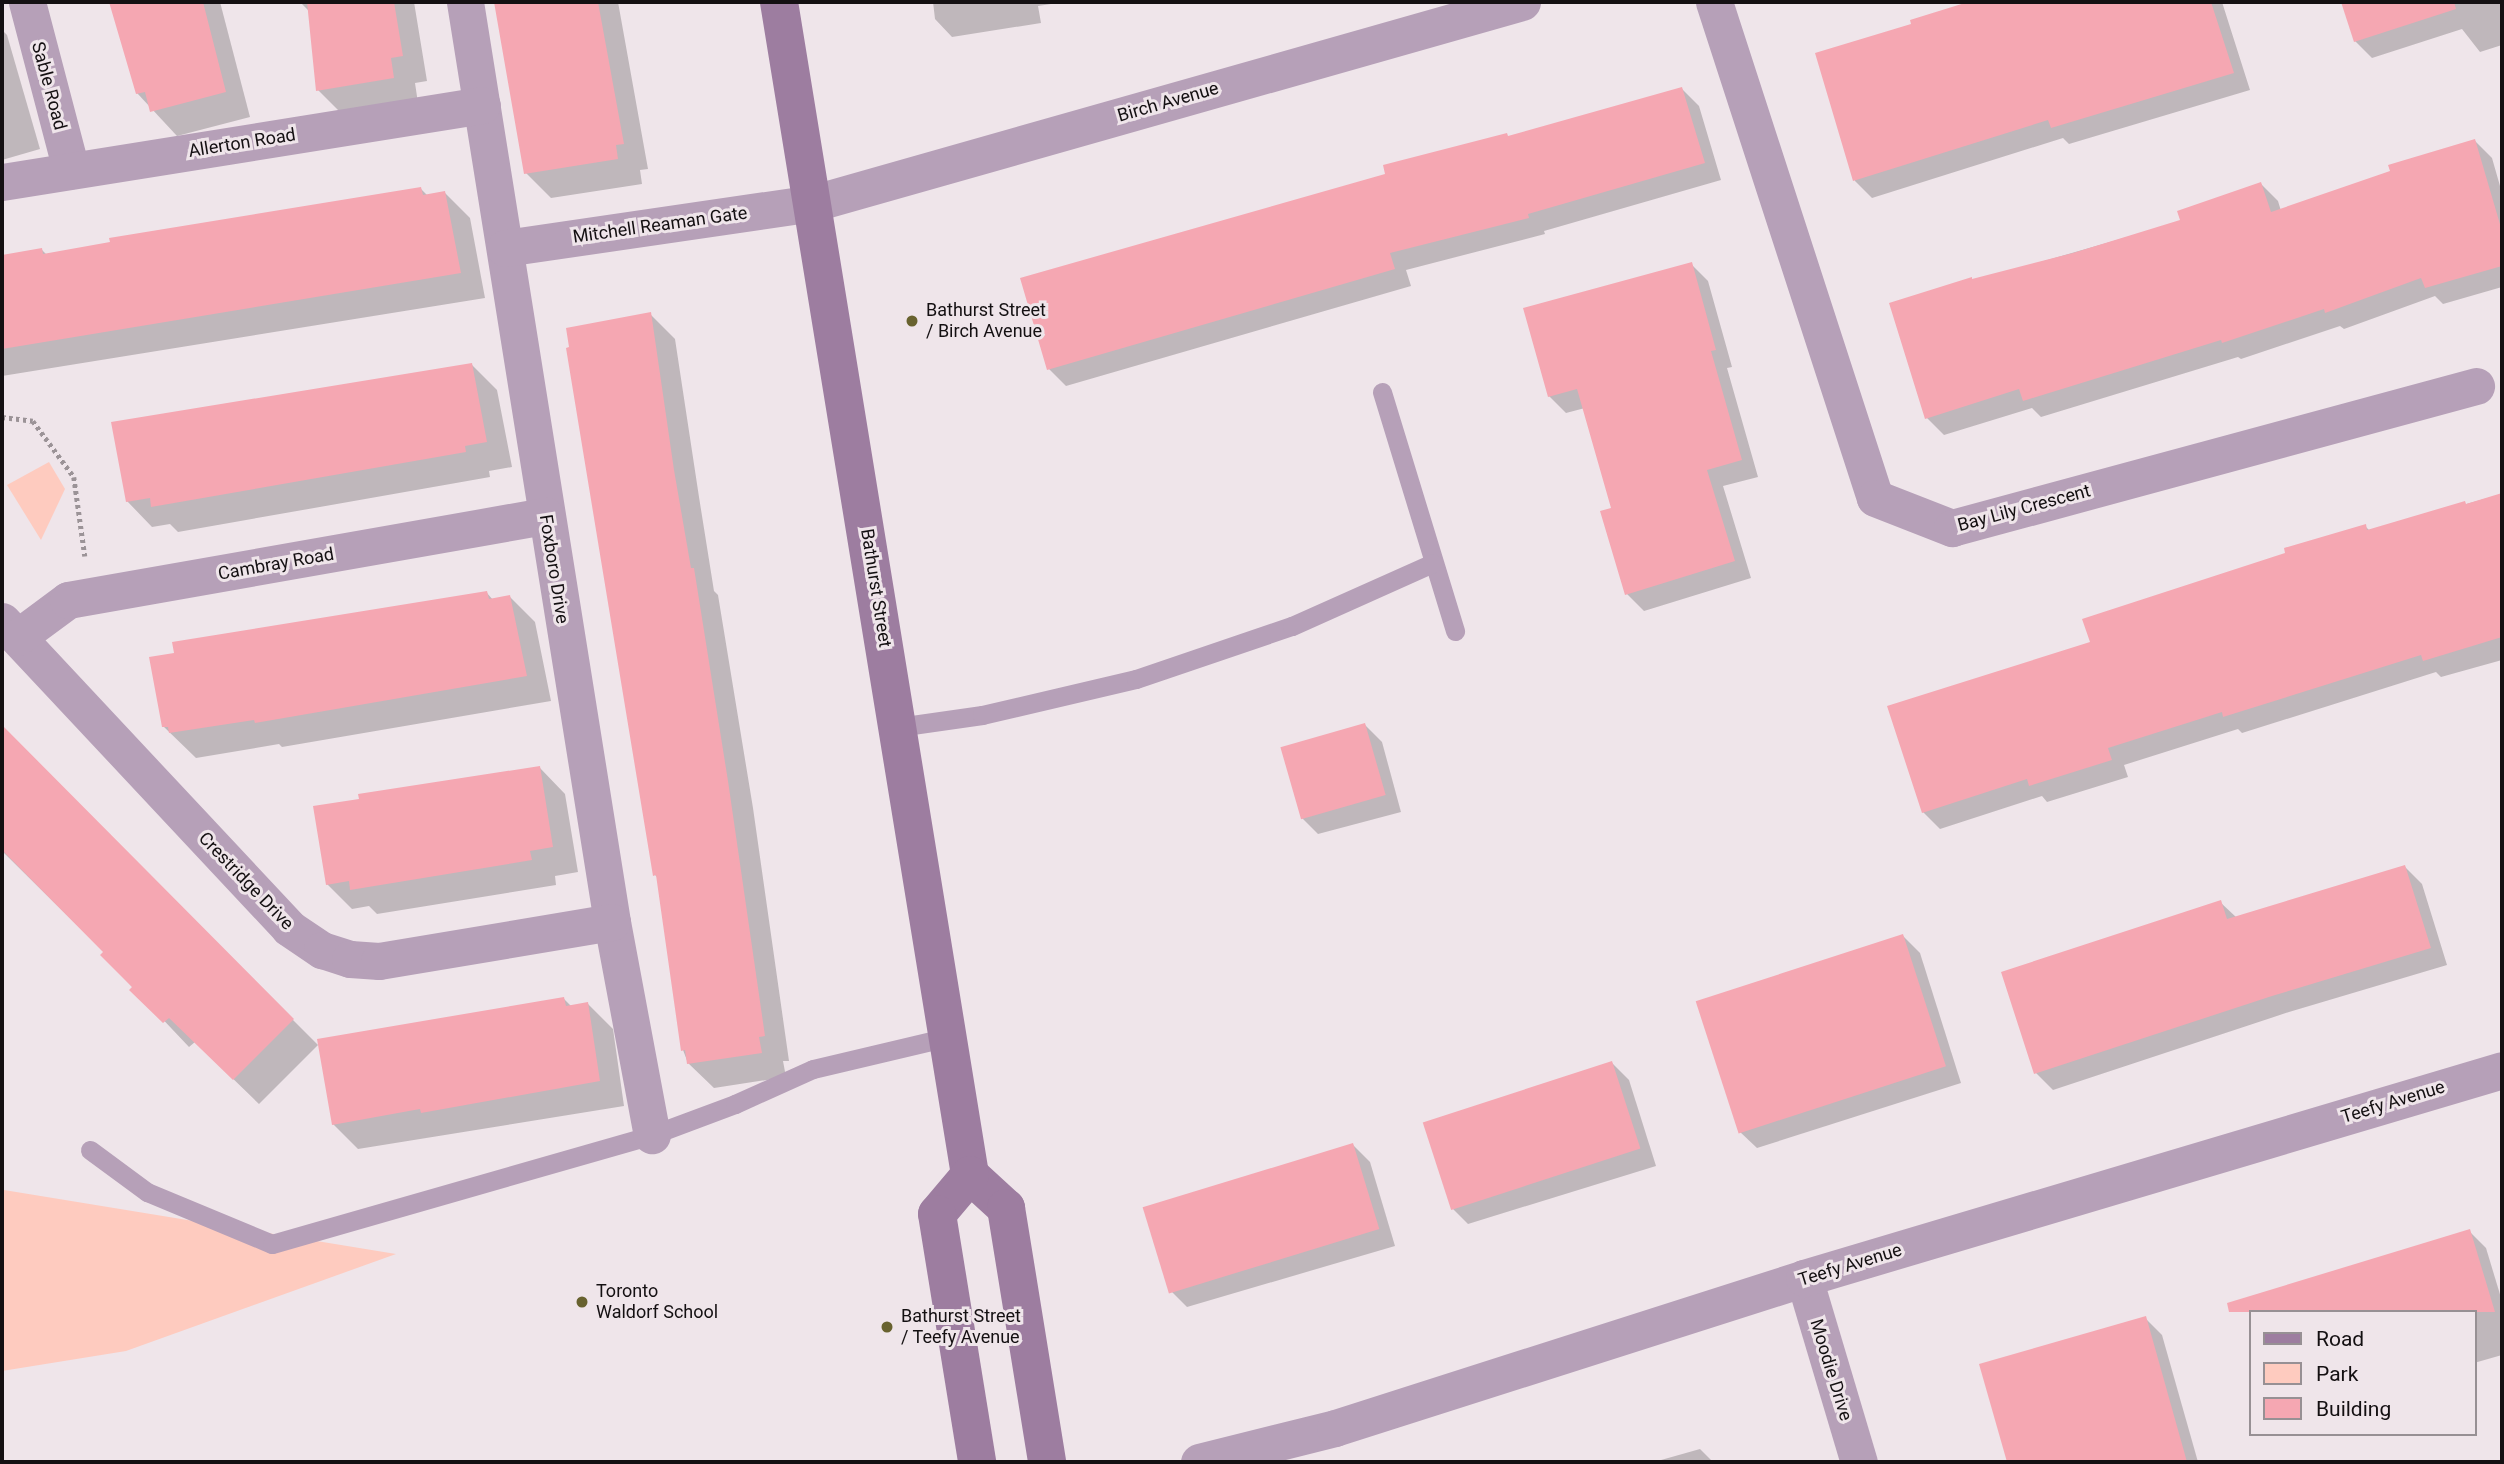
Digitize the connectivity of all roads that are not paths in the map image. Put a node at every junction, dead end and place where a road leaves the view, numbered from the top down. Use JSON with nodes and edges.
{"nodes":[{"id":1,"x":27,"y":2,"type":"edge"},
{"id":2,"x":465,"y":2,"type":"edge"},
{"id":3,"x":779,"y":2,"type":"edge"},
{"id":4,"x":1522,"y":2,"type":"edge"},
{"id":5,"x":1714,"y":2,"type":"edge"},
{"id":6,"x":482,"y":105,"type":"junction"},
{"id":7,"x":71,"y":170,"type":"junction"},
{"id":8,"x":2,"y":182,"type":"edge"},
{"id":9,"x":814,"y":202,"type":"junction"},
{"id":10,"x":505,"y":248,"type":"junction"},
{"id":11,"x":2476,"y":386,"type":"dead end"},
{"id":12,"x":1382,"y":391,"type":"dead end"},
{"id":13,"x":546,"y":516,"type":"junction"},
{"id":14,"x":1433,"y":563,"type":"junction"},
{"id":15,"x":10,"y":629,"type":"edge"},
{"id":16,"x":1455,"y":631,"type":"dead end"},
{"id":17,"x":898,"y":727,"type":"junction"},
{"id":18,"x":612,"y":922,"type":"junction"},
{"id":19,"x":948,"y":1037,"type":"junction"},
{"id":20,"x":2502,"y":1070,"type":"edge"},
{"id":21,"x":652,"y":1135,"type":"junction"},
{"id":22,"x":90,"y":1150,"type":"dead end"},
{"id":23,"x":970,"y":1174,"type":"junction"},
{"id":24,"x":1804,"y":1278,"type":"junction"},
{"id":25,"x":977,"y":1462,"type":"edge"},
{"id":26,"x":1046,"y":1462,"type":"edge"},
{"id":27,"x":1199,"y":1462,"type":"edge"},
{"id":28,"x":1858,"y":1462,"type":"edge"}],
"edges":[{"from":1,"to":7,"type":"street","name":"Sable Road"},
{"from":2,"to":6,"type":"street","name":"Foxboro Drive"},
{"from":3,"to":9,"type":"main road","name":"Bathurst Street"},
{"from":4,"to":9,"type":"street","name":"Birch Avenue"},
{"from":5,"to":11,"type":"street","name":"Bay Lily Crescent"},
{"from":6,"to":7,"type":"street","name":"Allerton Road"},
{"from":6,"to":10,"type":"street","name":"Foxboro Drive"},
{"from":7,"to":8,"type":"street","name":"Allerton Road"},
{"from":9,"to":10,"type":"street","name":"Mitchell Reaman Gate"},
{"from":9,"to":17,"type":"main road","name":"Bathurst Street"},
{"from":10,"to":13,"type":"street","name":"Foxboro Drive"},
{"from":12,"to":14,"type":"lane"},
{"from":13,"to":15,"type":"street","name":"Cambray Road"},
{"from":13,"to":18,"type":"street","name":"Foxboro Drive"},
{"from":14,"to":16,"type":"lane"},
{"from":14,"to":17,"type":"lane"},
{"from":15,"to":18,"type":"street","name":"Crestridge Drive"},
{"from":17,"to":19,"type":"main road","name":"Bathurst Street"},
{"from":18,"to":21,"type":"street","name":"Foxboro Drive"},
{"from":19,"to":21,"type":"lane"},
{"from":19,"to":23,"type":"main road","name":"Bathurst Street"},
{"from":20,"to":24,"type":"street","name":"Teefy Avenue"},
{"from":21,"to":22,"type":"lane"},
{"from":23,"to":25,"type":"main road"},
{"from":23,"to":26,"type":"main road"},
{"from":24,"to":27,"type":"street","name":"Teefy Avenue"},
{"from":24,"to":28,"type":"street","name":"Moodie Drive"}]}
